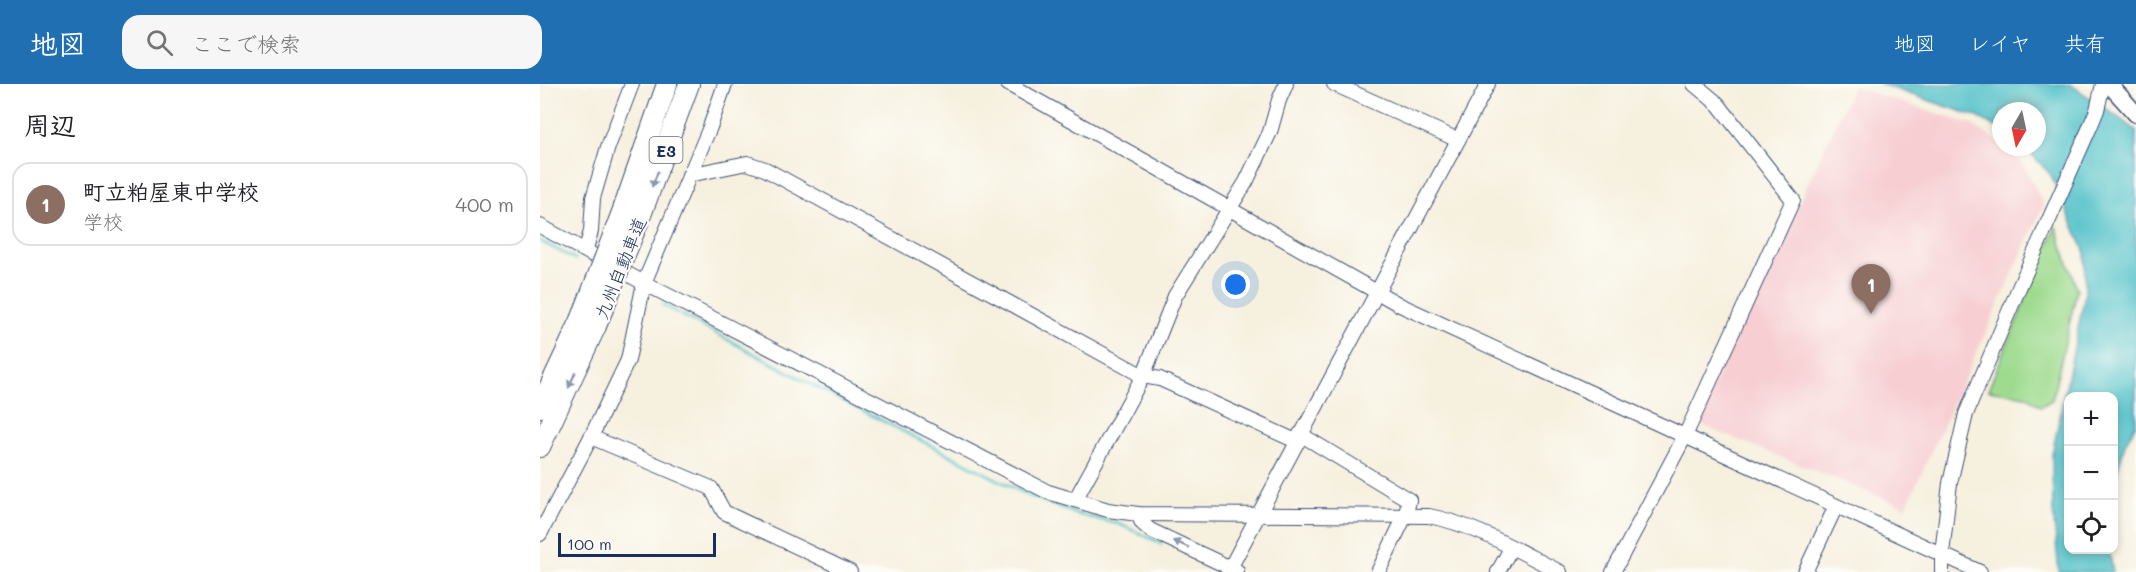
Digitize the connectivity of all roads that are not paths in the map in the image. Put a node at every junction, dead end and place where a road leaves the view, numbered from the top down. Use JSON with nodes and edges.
{"nodes":[{"id":1,"x":632,"y":84,"type":"edge"},
{"id":2,"x":667,"y":84,"type":"edge"},
{"id":3,"x":689,"y":84,"type":"edge"},
{"id":4,"x":725,"y":84,"type":"edge"},
{"id":5,"x":1008,"y":84,"type":"edge"},
{"id":6,"x":1286,"y":84,"type":"edge"},
{"id":7,"x":1334,"y":84,"type":"edge"},
{"id":8,"x":1694,"y":84,"type":"edge"},
{"id":9,"x":2103,"y":84,"type":"edge"},
{"id":10,"x":2109,"y":84,"type":"edge"},
{"id":11,"x":1486,"y":85,"type":"edge"},
{"id":12,"x":2136,"y":114,"type":"edge"},
{"id":13,"x":1458,"y":140,"type":"junction"},
{"id":14,"x":689,"y":175,"type":"junction"},
{"id":15,"x":1228,"y":209,"type":"junction"},
{"id":16,"x":633,"y":211,"type":"junction"},
{"id":17,"x":540,"y":226,"type":"edge"},
{"id":18,"x":586,"y":249,"type":"junction"},
{"id":19,"x":644,"y":283,"type":"junction"},
{"id":20,"x":1377,"y":292,"type":"junction"},
{"id":21,"x":589,"y":323,"type":"junction"},
{"id":22,"x":1143,"y":376,"type":"junction"},
{"id":23,"x":540,"y":406,"type":"edge"},
{"id":24,"x":1685,"y":436,"type":"junction"},
{"id":25,"x":591,"y":437,"type":"junction"},
{"id":26,"x":1299,"y":438,"type":"junction"},
{"id":27,"x":540,"y":447,"type":"edge"},
{"id":28,"x":1075,"y":500,"type":"junction"},
{"id":29,"x":1836,"y":506,"type":"junction"},
{"id":30,"x":1138,"y":514,"type":"junction"},
{"id":31,"x":1258,"y":514,"type":"junction"},
{"id":32,"x":1406,"y":514,"type":"junction"},
{"id":33,"x":540,"y":534,"type":"edge"},
{"id":34,"x":1511,"y":548,"type":"junction"},
{"id":35,"x":1942,"y":554,"type":"junction"},
{"id":36,"x":1233,"y":570,"type":"edge"},
{"id":37,"x":850,"y":572,"type":"edge"},
{"id":38,"x":1378,"y":572,"type":"edge"},
{"id":39,"x":1498,"y":572,"type":"edge"},
{"id":40,"x":1560,"y":572,"type":"edge"},
{"id":41,"x":1613,"y":572,"type":"edge"},
{"id":42,"x":1804,"y":572,"type":"edge"},
{"id":43,"x":1942,"y":572,"type":"edge"},
{"id":44,"x":1980,"y":572,"type":"edge"}],
"edges":[{"from":1,"to":18,"type":"street"},
{"from":2,"to":16,"type":"highway","name":"九州自動車道","number":"E3"},
{"from":3,"to":16,"type":"highway","name":"九州自動車道","number":"E3","one_way":true},
{"from":4,"to":14,"type":"street"},
{"from":5,"to":15,"type":"street"},
{"from":6,"to":15,"type":"street"},
{"from":7,"to":13,"type":"street"},
{"from":8,"to":24,"type":"street"},
{"from":9,"to":35,"type":"street"},
{"from":10,"to":12,"type":"main road"},
{"from":11,"to":13,"type":"street"},
{"from":13,"to":20,"type":"street"},
{"from":14,"to":19,"type":"street"},
{"from":14,"to":22,"type":"street"},
{"from":15,"to":20,"type":"street"},
{"from":15,"to":22,"type":"street"},
{"from":16,"to":21,"type":"highway","name":"九州自動車道","number":"E3","bridge":true},
{"from":17,"to":18,"type":"street"},
{"from":18,"to":19,"type":"street"},
{"from":19,"to":25,"type":"street"},
{"from":19,"to":28,"type":"street"},
{"from":20,"to":24,"type":"street"},
{"from":20,"to":26,"type":"street"},
{"from":21,"to":23,"type":"highway","name":"九州自動車道","number":"E3"},
{"from":21,"to":27,"type":"highway","name":"九州自動車道","number":"E3","one_way":true},
{"from":22,"to":26,"type":"street"},
{"from":22,"to":28,"type":"street"},
{"from":24,"to":29,"type":"street"},
{"from":24,"to":41,"type":"street"},
{"from":25,"to":33,"type":"street"},
{"from":25,"to":37,"type":"street"},
{"from":26,"to":31,"type":"street"},
{"from":26,"to":32,"type":"street"},
{"from":28,"to":30,"type":"street"},
{"from":29,"to":35,"type":"street"},
{"from":29,"to":42,"type":"street"},
{"from":30,"to":31,"type":"street"},
{"from":36,"to":30,"type":"street","one_way":true},
{"from":31,"to":32,"type":"street"},
{"from":31,"to":36,"type":"street"},
{"from":32,"to":34,"type":"street"},
{"from":32,"to":38,"type":"street"},
{"from":34,"to":39,"type":"street"},
{"from":34,"to":40,"type":"street"},
{"from":35,"to":43,"type":"street"},
{"from":35,"to":44,"type":"street"}]}
